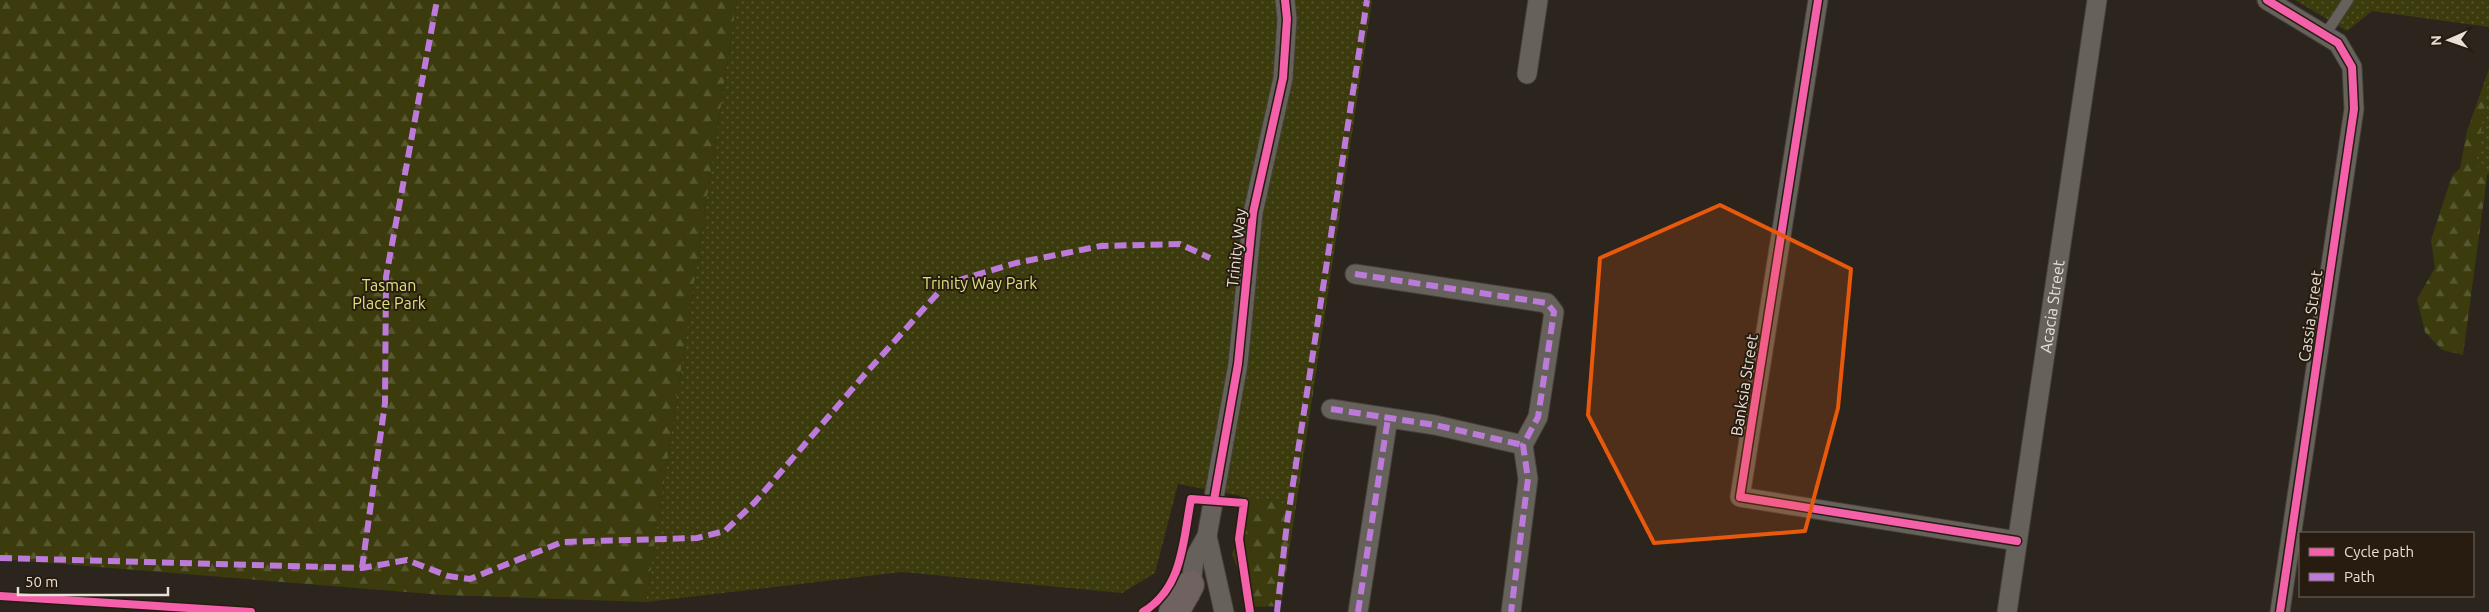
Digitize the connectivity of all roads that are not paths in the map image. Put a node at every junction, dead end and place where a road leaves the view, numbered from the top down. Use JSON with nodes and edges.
{"nodes":[{"id":1,"x":1285,"y":0,"type":"edge"},
{"id":2,"x":1538,"y":0,"type":"edge"},
{"id":3,"x":1818,"y":0,"type":"edge"},
{"id":4,"x":2097,"y":0,"type":"edge"},
{"id":5,"x":2267,"y":0,"type":"edge"},
{"id":6,"x":2348,"y":0,"type":"edge"},
{"id":7,"x":2325,"y":35,"type":"junction"},
{"id":8,"x":1527,"y":74,"type":"dead end"},
{"id":9,"x":1355,"y":274,"type":"dead end"},
{"id":10,"x":1331,"y":409,"type":"dead end"},
{"id":11,"x":1388,"y":418,"type":"junction"},
{"id":12,"x":1523,"y":445,"type":"junction"},
{"id":13,"x":1207,"y":536,"type":"junction"},
{"id":14,"x":2017,"y":541,"type":"junction"},
{"id":15,"x":1190,"y":585,"type":"junction"},
{"id":16,"x":1173,"y":612,"type":"edge"},
{"id":17,"x":1190,"y":612,"type":"edge"},
{"id":18,"x":1224,"y":612,"type":"edge"},
{"id":19,"x":1358,"y":612,"type":"edge"},
{"id":20,"x":1511,"y":612,"type":"edge"},
{"id":21,"x":2007,"y":612,"type":"edge"},
{"id":22,"x":2280,"y":612,"type":"edge"}],
"edges":[{"from":1,"to":13,"type":"street","name":"Trinity Way"},
{"from":2,"to":8,"type":"street"},
{"from":3,"to":14,"type":"street","name":"Banksia Street"},
{"from":4,"to":14,"type":"street","name":"Acacia Street"},
{"from":5,"to":7,"type":"street","name":"Cassia Street"},
{"from":6,"to":7,"type":"lane"},
{"from":7,"to":22,"type":"street","name":"Cassia Street"},
{"from":9,"to":12,"type":"street"},
{"from":10,"to":11,"type":"street"},
{"from":11,"to":12,"type":"street"},
{"from":11,"to":19,"type":"street"},
{"from":12,"to":20,"type":"street"},
{"from":13,"to":15,"type":"street","name":"Trinity Way"},
{"from":13,"to":18,"type":"street","name":"Trinity Way"},
{"from":14,"to":21,"type":"street","name":"Acacia Street"},
{"from":15,"to":16,"type":"highway"},
{"from":15,"to":17,"type":"street","name":"Trinity Way"}]}
